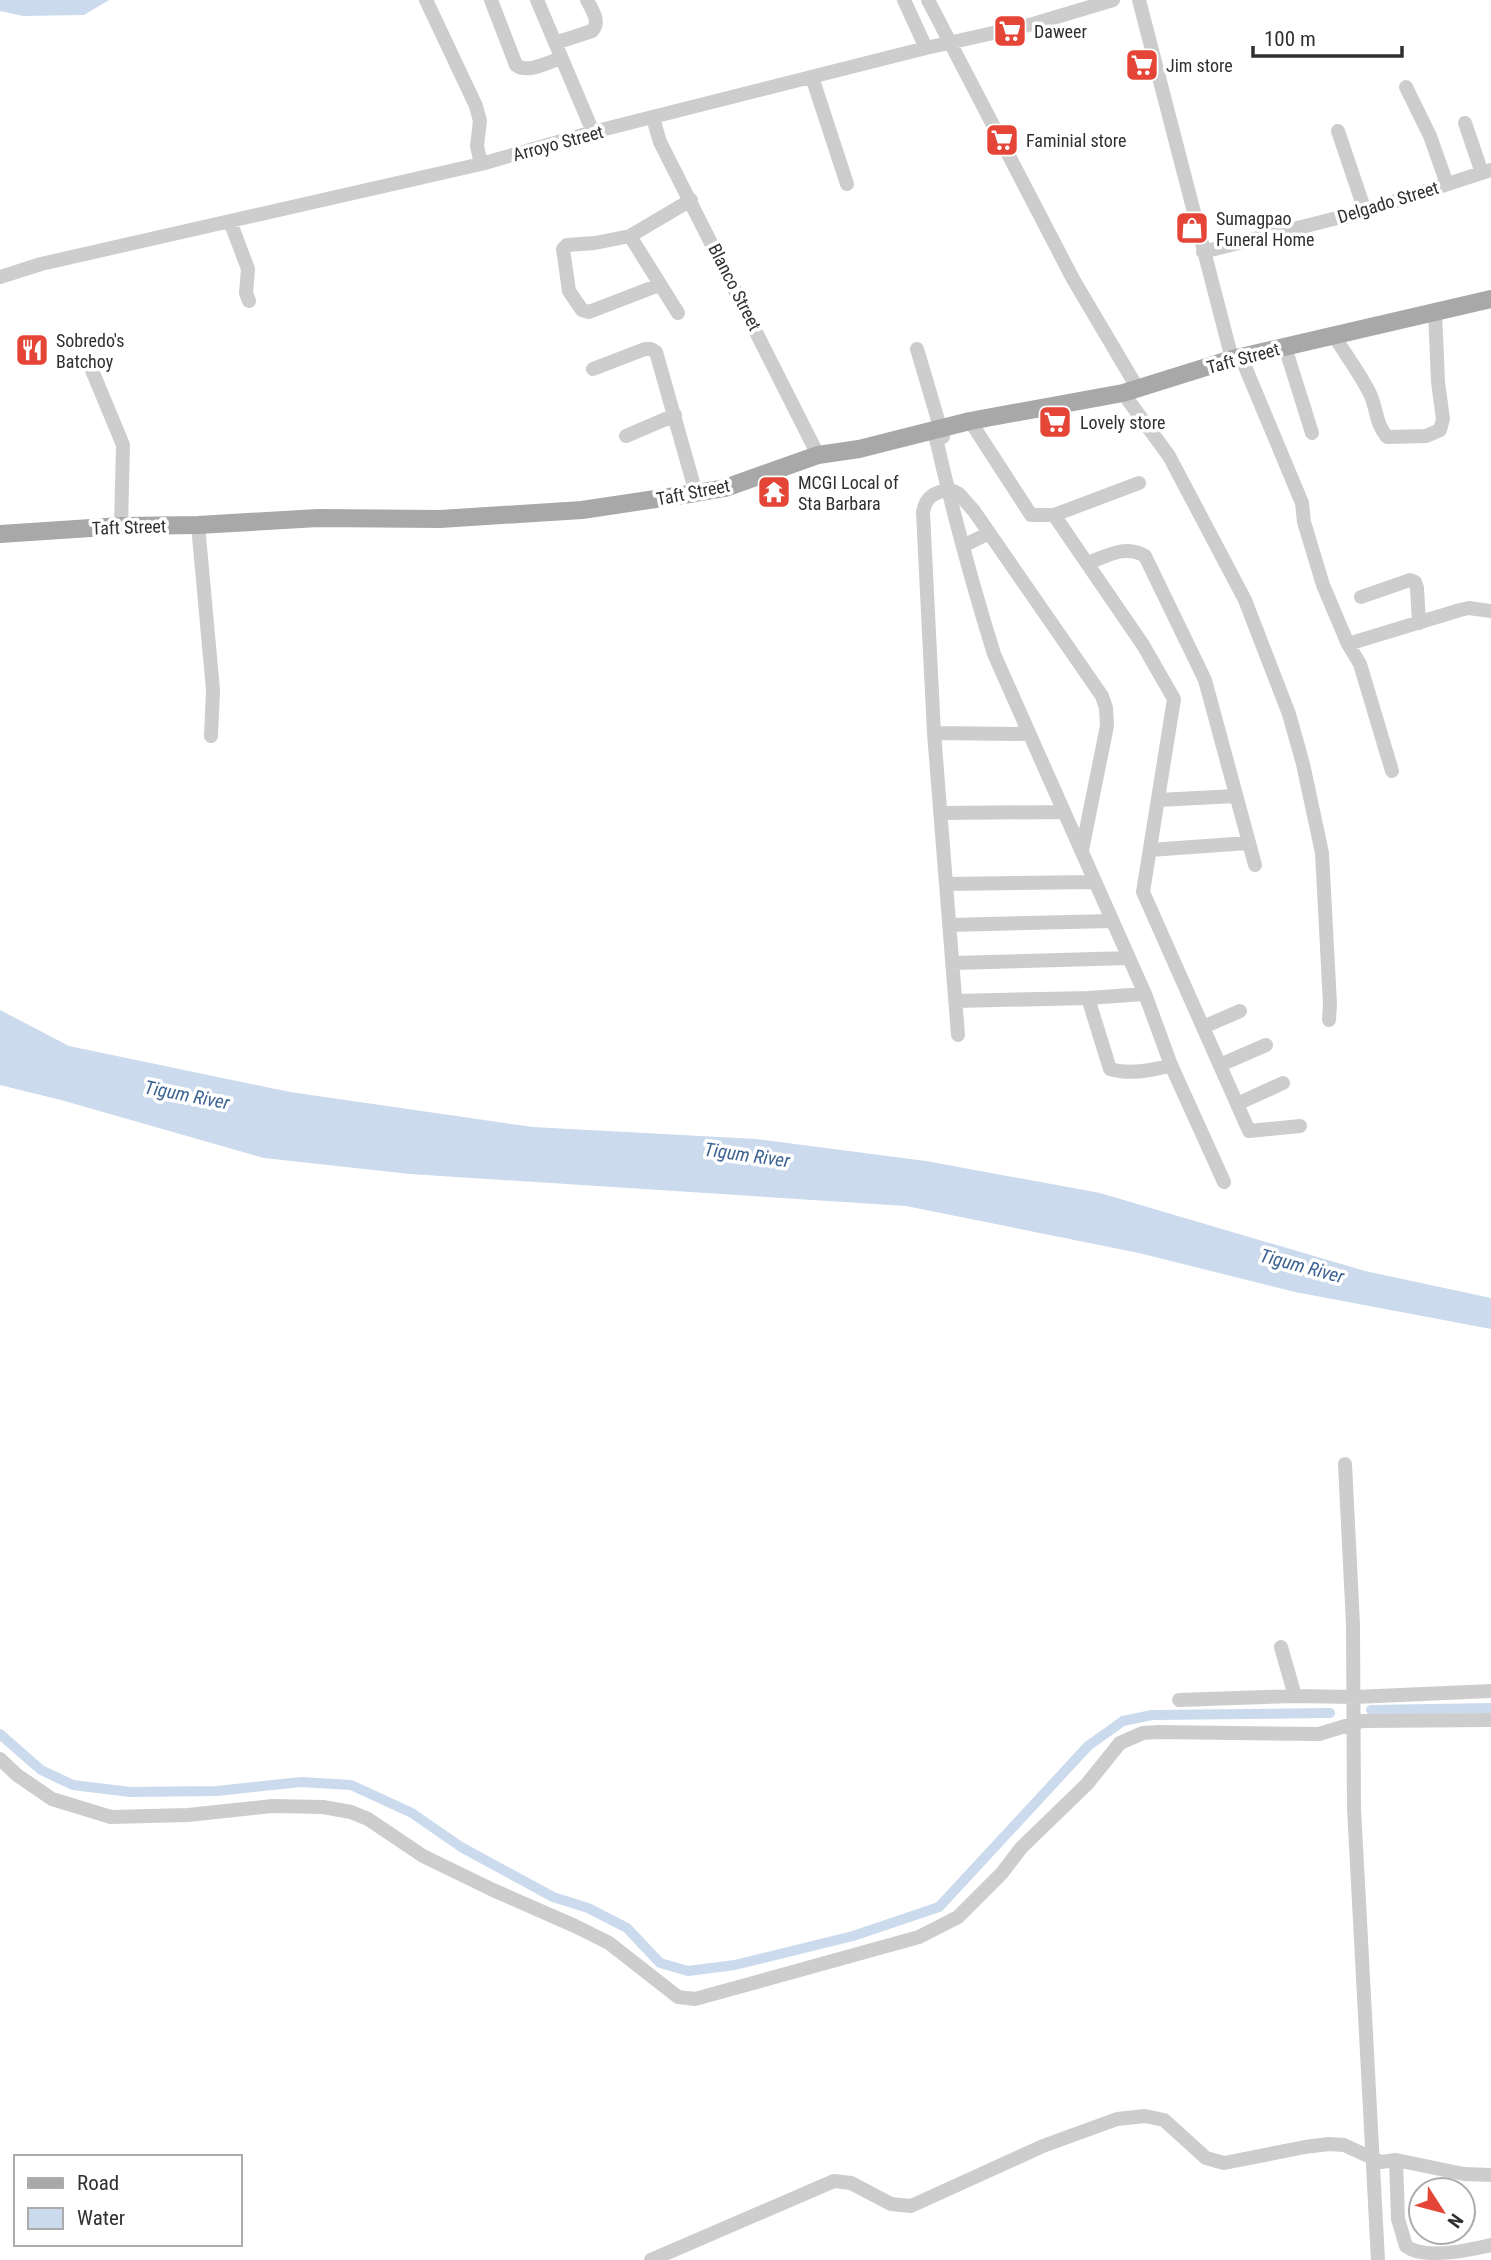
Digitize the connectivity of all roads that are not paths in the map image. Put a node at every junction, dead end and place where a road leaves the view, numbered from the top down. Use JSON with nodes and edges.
{"nodes":[{"id":1,"x":426,"y":0,"type":"edge"},
{"id":2,"x":491,"y":0,"type":"edge"},
{"id":3,"x":537,"y":0,"type":"edge"},
{"id":4,"x":587,"y":0,"type":"edge"},
{"id":5,"x":904,"y":0,"type":"edge"},
{"id":6,"x":928,"y":0,"type":"edge"},
{"id":7,"x":1113,"y":0,"type":"edge"},
{"id":8,"x":1139,"y":0,"type":"edge"},
{"id":9,"x":555,"y":43,"type":"junction"},
{"id":10,"x":948,"y":43,"type":"junction"},
{"id":11,"x":926,"y":48,"type":"junction"},
{"id":12,"x":561,"y":58,"type":"junction"},
{"id":13,"x":812,"y":77,"type":"junction"},
{"id":14,"x":1406,"y":87,"type":"dead end"},
{"id":15,"x":653,"y":118,"type":"junction"},
{"id":16,"x":1465,"y":122,"type":"dead end"},
{"id":17,"x":1338,"y":131,"type":"dead end"},
{"id":18,"x":593,"y":132,"type":"junction"},
{"id":19,"x":481,"y":164,"type":"junction"},
{"id":20,"x":1486,"y":171,"type":"edge"},
{"id":21,"x":847,"y":184,"type":"dead end"},
{"id":22,"x":1447,"y":184,"type":"junction"},
{"id":23,"x":691,"y":200,"type":"junction"},
{"id":24,"x":1365,"y":211,"type":"junction"},
{"id":25,"x":230,"y":221,"type":"junction"},
{"id":26,"x":630,"y":236,"type":"junction"},
{"id":27,"x":1203,"y":252,"type":"junction"},
{"id":28,"x":0,"y":277,"type":"edge"},
{"id":29,"x":659,"y":285,"type":"junction"},
{"id":30,"x":1491,"y":299,"type":"edge"},
{"id":31,"x":248,"y":301,"type":"dead end"},
{"id":32,"x":1435,"y":312,"type":"junction"},
{"id":33,"x":678,"y":313,"type":"dead end"},
{"id":34,"x":1333,"y":334,"type":"junction"},
{"id":35,"x":1285,"y":347,"type":"junction"},
{"id":36,"x":917,"y":349,"type":"dead end"},
{"id":37,"x":1236,"y":358,"type":"junction"},
{"id":38,"x":89,"y":363,"type":"dead end"},
{"id":39,"x":593,"y":369,"type":"dead end"},
{"id":40,"x":1131,"y":391,"type":"junction"},
{"id":41,"x":675,"y":415,"type":"junction"},
{"id":42,"x":970,"y":421,"type":"junction"},
{"id":43,"x":937,"y":429,"type":"junction"},
{"id":44,"x":1312,"y":433,"type":"dead end"},
{"id":45,"x":626,"y":436,"type":"dead end"},
{"id":46,"x":818,"y":455,"type":"junction"},
{"id":47,"x":1139,"y":483,"type":"dead end"},
{"id":48,"x":949,"y":489,"type":"junction"},
{"id":49,"x":696,"y":493,"type":"junction"},
{"id":50,"x":1054,"y":515,"type":"junction"},
{"id":51,"x":198,"y":525,"type":"junction"},
{"id":52,"x":121,"y":526,"type":"junction"},
{"id":53,"x":989,"y":533,"type":"junction"},
{"id":54,"x":0,"y":534,"type":"edge"},
{"id":55,"x":963,"y":546,"type":"junction"},
{"id":56,"x":1088,"y":563,"type":"junction"},
{"id":57,"x":1361,"y":597,"type":"dead end"},
{"id":58,"x":1491,"y":611,"type":"edge"},
{"id":59,"x":1419,"y":623,"type":"junction"},
{"id":60,"x":1348,"y":644,"type":"junction"},
{"id":61,"x":934,"y":733,"type":"junction"},
{"id":62,"x":1029,"y":734,"type":"junction"},
{"id":63,"x":211,"y":736,"type":"dead end"},
{"id":64,"x":1392,"y":771,"type":"dead end"},
{"id":65,"x":1236,"y":796,"type":"junction"},
{"id":66,"x":1158,"y":800,"type":"junction"},
{"id":67,"x":1064,"y":812,"type":"junction"},
{"id":68,"x":940,"y":813,"type":"junction"},
{"id":69,"x":1248,"y":843,"type":"junction"},
{"id":70,"x":1082,"y":850,"type":"junction"},
{"id":71,"x":1150,"y":850,"type":"junction"},
{"id":72,"x":1255,"y":865,"type":"dead end"},
{"id":73,"x":1095,"y":881,"type":"junction"},
{"id":74,"x":946,"y":884,"type":"junction"},
{"id":75,"x":1112,"y":921,"type":"junction"},
{"id":76,"x":949,"y":925,"type":"junction"},
{"id":77,"x":1129,"y":958,"type":"junction"},
{"id":78,"x":952,"y":963,"type":"junction"},
{"id":79,"x":1145,"y":994,"type":"junction"},
{"id":80,"x":1087,"y":999,"type":"junction"},
{"id":81,"x":955,"y":1001,"type":"junction"},
{"id":82,"x":1240,"y":1011,"type":"dead end"},
{"id":83,"x":1329,"y":1020,"type":"dead end"},
{"id":84,"x":1203,"y":1027,"type":"junction"},
{"id":85,"x":958,"y":1035,"type":"dead end"},
{"id":86,"x":1266,"y":1045,"type":"dead end"},
{"id":87,"x":1171,"y":1065,"type":"junction"},
{"id":88,"x":1220,"y":1065,"type":"junction"},
{"id":89,"x":1283,"y":1083,"type":"dead end"},
{"id":90,"x":1237,"y":1104,"type":"junction"},
{"id":91,"x":1300,"y":1126,"type":"dead end"},
{"id":92,"x":1224,"y":1182,"type":"dead end"},
{"id":93,"x":1345,"y":1464,"type":"dead end"},
{"id":94,"x":1281,"y":1647,"type":"dead end"},
{"id":95,"x":1491,"y":1691,"type":"edge"},
{"id":96,"x":1295,"y":1696,"type":"junction"},
{"id":97,"x":1355,"y":1697,"type":"junction"},
{"id":98,"x":1179,"y":1700,"type":"dead end"},
{"id":99,"x":1491,"y":1720,"type":"edge"},
{"id":100,"x":1356,"y":1723,"type":"junction"},
{"id":101,"x":0,"y":1759,"type":"edge"},
{"id":102,"x":1373,"y":2160,"type":"junction"},
{"id":103,"x":1396,"y":2160,"type":"junction"},
{"id":104,"x":1491,"y":2175,"type":"edge"},
{"id":105,"x":1491,"y":2245,"type":"edge"},
{"id":106,"x":651,"y":2260,"type":"edge"},
{"id":107,"x":1378,"y":2260,"type":"edge"}],
"edges":[{"from":1,"to":19,"type":"street"},
{"from":2,"to":12,"type":"street"},
{"from":3,"to":9,"type":"street"},
{"from":4,"to":9,"type":"street"},
{"from":5,"to":11,"type":"street"},
{"from":6,"to":10,"type":"street"},
{"from":7,"to":10,"type":"street","name":"Arroyo Street"},
{"from":8,"to":27,"type":"street"},
{"from":9,"to":12,"type":"street"},
{"from":10,"to":11,"type":"street","name":"Arroyo Street"},
{"from":10,"to":40,"type":"street"},
{"from":11,"to":13,"type":"street","name":"Arroyo Street"},
{"from":12,"to":18,"type":"street"},
{"from":13,"to":15,"type":"street","name":"Arroyo Street"},
{"from":13,"to":21,"type":"street"},
{"from":14,"to":22,"type":"street"},
{"from":15,"to":18,"type":"street","name":"Arroyo Street"},
{"from":15,"to":23,"type":"street","name":"Blanco Street"},
{"from":16,"to":20,"type":"street"},
{"from":17,"to":24,"type":"street"},
{"from":18,"to":19,"type":"street","name":"Arroyo Street"},
{"from":19,"to":25,"type":"street","name":"Arroyo Street"},
{"from":20,"to":22,"type":"street","name":"Delgado Street"},
{"from":22,"to":24,"type":"street","name":"Delgado Street"},
{"from":23,"to":26,"type":"street"},
{"from":23,"to":46,"type":"street","name":"Blanco Street"},
{"from":24,"to":27,"type":"street","name":"Delgado Street"},
{"from":25,"to":28,"type":"street","name":"Arroyo Street"},
{"from":25,"to":31,"type":"street"},
{"from":26,"to":29,"type":"street"},
{"from":26,"to":29,"type":"street"},
{"from":27,"to":37,"type":"street"},
{"from":29,"to":33,"type":"street"},
{"from":30,"to":32,"type":"main road","name":"Taft Street"},
{"from":32,"to":34,"type":"main road","name":"Taft Street"},
{"from":32,"to":34,"type":"street"},
{"from":34,"to":35,"type":"main road","name":"Taft Street"},
{"from":35,"to":37,"type":"main road","name":"Taft Street"},
{"from":35,"to":44,"type":"street"},
{"from":36,"to":43,"type":"street"},
{"from":37,"to":40,"type":"main road","name":"Taft Street"},
{"from":37,"to":60,"type":"street"},
{"from":38,"to":52,"type":"street"},
{"from":39,"to":41,"type":"street"},
{"from":40,"to":42,"type":"main road","name":"Taft Street"},
{"from":40,"to":83,"type":"street"},
{"from":41,"to":45,"type":"street"},
{"from":41,"to":49,"type":"street"},
{"from":42,"to":43,"type":"main road","name":"Taft Street"},
{"from":42,"to":50,"type":"street"},
{"from":43,"to":46,"type":"main road","name":"Taft Street"},
{"from":43,"to":48,"type":"street"},
{"from":46,"to":49,"type":"main road","name":"Taft Street"},
{"from":47,"to":50,"type":"street"},
{"from":48,"to":53,"type":"street"},
{"from":48,"to":55,"type":"street"},
{"from":48,"to":61,"type":"street"},
{"from":49,"to":51,"type":"main road","name":"Taft Street"},
{"from":50,"to":56,"type":"street"},
{"from":51,"to":52,"type":"main road","name":"Taft Street"},
{"from":51,"to":63,"type":"street"},
{"from":52,"to":54,"type":"main road","name":"Taft Street"},
{"from":53,"to":55,"type":"street"},
{"from":53,"to":70,"type":"street"},
{"from":55,"to":62,"type":"street"},
{"from":56,"to":65,"type":"street"},
{"from":56,"to":66,"type":"street"},
{"from":57,"to":59,"type":"street"},
{"from":58,"to":59,"type":"street"},
{"from":59,"to":60,"type":"street"},
{"from":60,"to":64,"type":"street"},
{"from":61,"to":62,"type":"street"},
{"from":61,"to":68,"type":"street"},
{"from":62,"to":67,"type":"street"},
{"from":65,"to":66,"type":"street"},
{"from":65,"to":69,"type":"street"},
{"from":66,"to":71,"type":"street"},
{"from":67,"to":68,"type":"street"},
{"from":67,"to":70,"type":"street"},
{"from":68,"to":74,"type":"street"},
{"from":69,"to":71,"type":"street"},
{"from":69,"to":72,"type":"street"},
{"from":70,"to":73,"type":"street"},
{"from":71,"to":84,"type":"street"},
{"from":73,"to":74,"type":"street"},
{"from":73,"to":75,"type":"street"},
{"from":74,"to":76,"type":"street"},
{"from":75,"to":76,"type":"street"},
{"from":75,"to":77,"type":"street"},
{"from":76,"to":78,"type":"street"},
{"from":77,"to":78,"type":"street"},
{"from":77,"to":79,"type":"street"},
{"from":78,"to":81,"type":"street"},
{"from":79,"to":80,"type":"street"},
{"from":79,"to":87,"type":"street"},
{"from":80,"to":81,"type":"street"},
{"from":80,"to":87,"type":"street"},
{"from":81,"to":85,"type":"street"},
{"from":82,"to":84,"type":"street"},
{"from":84,"to":88,"type":"street"},
{"from":86,"to":88,"type":"street"},
{"from":87,"to":92,"type":"street"},
{"from":88,"to":90,"type":"street"},
{"from":89,"to":90,"type":"street"},
{"from":90,"to":91,"type":"street"},
{"from":93,"to":97,"type":"street"},
{"from":94,"to":96,"type":"street"},
{"from":95,"to":97,"type":"street"},
{"from":96,"to":97,"type":"street"},
{"from":96,"to":98,"type":"street"},
{"from":97,"to":100,"type":"street"},
{"from":99,"to":100,"type":"street"},
{"from":100,"to":101,"type":"street"},
{"from":100,"to":102,"type":"street"},
{"from":102,"to":103,"type":"street"},
{"from":102,"to":106,"type":"street"},
{"from":102,"to":107,"type":"street"},
{"from":103,"to":104,"type":"street"},
{"from":103,"to":105,"type":"street"}]}
